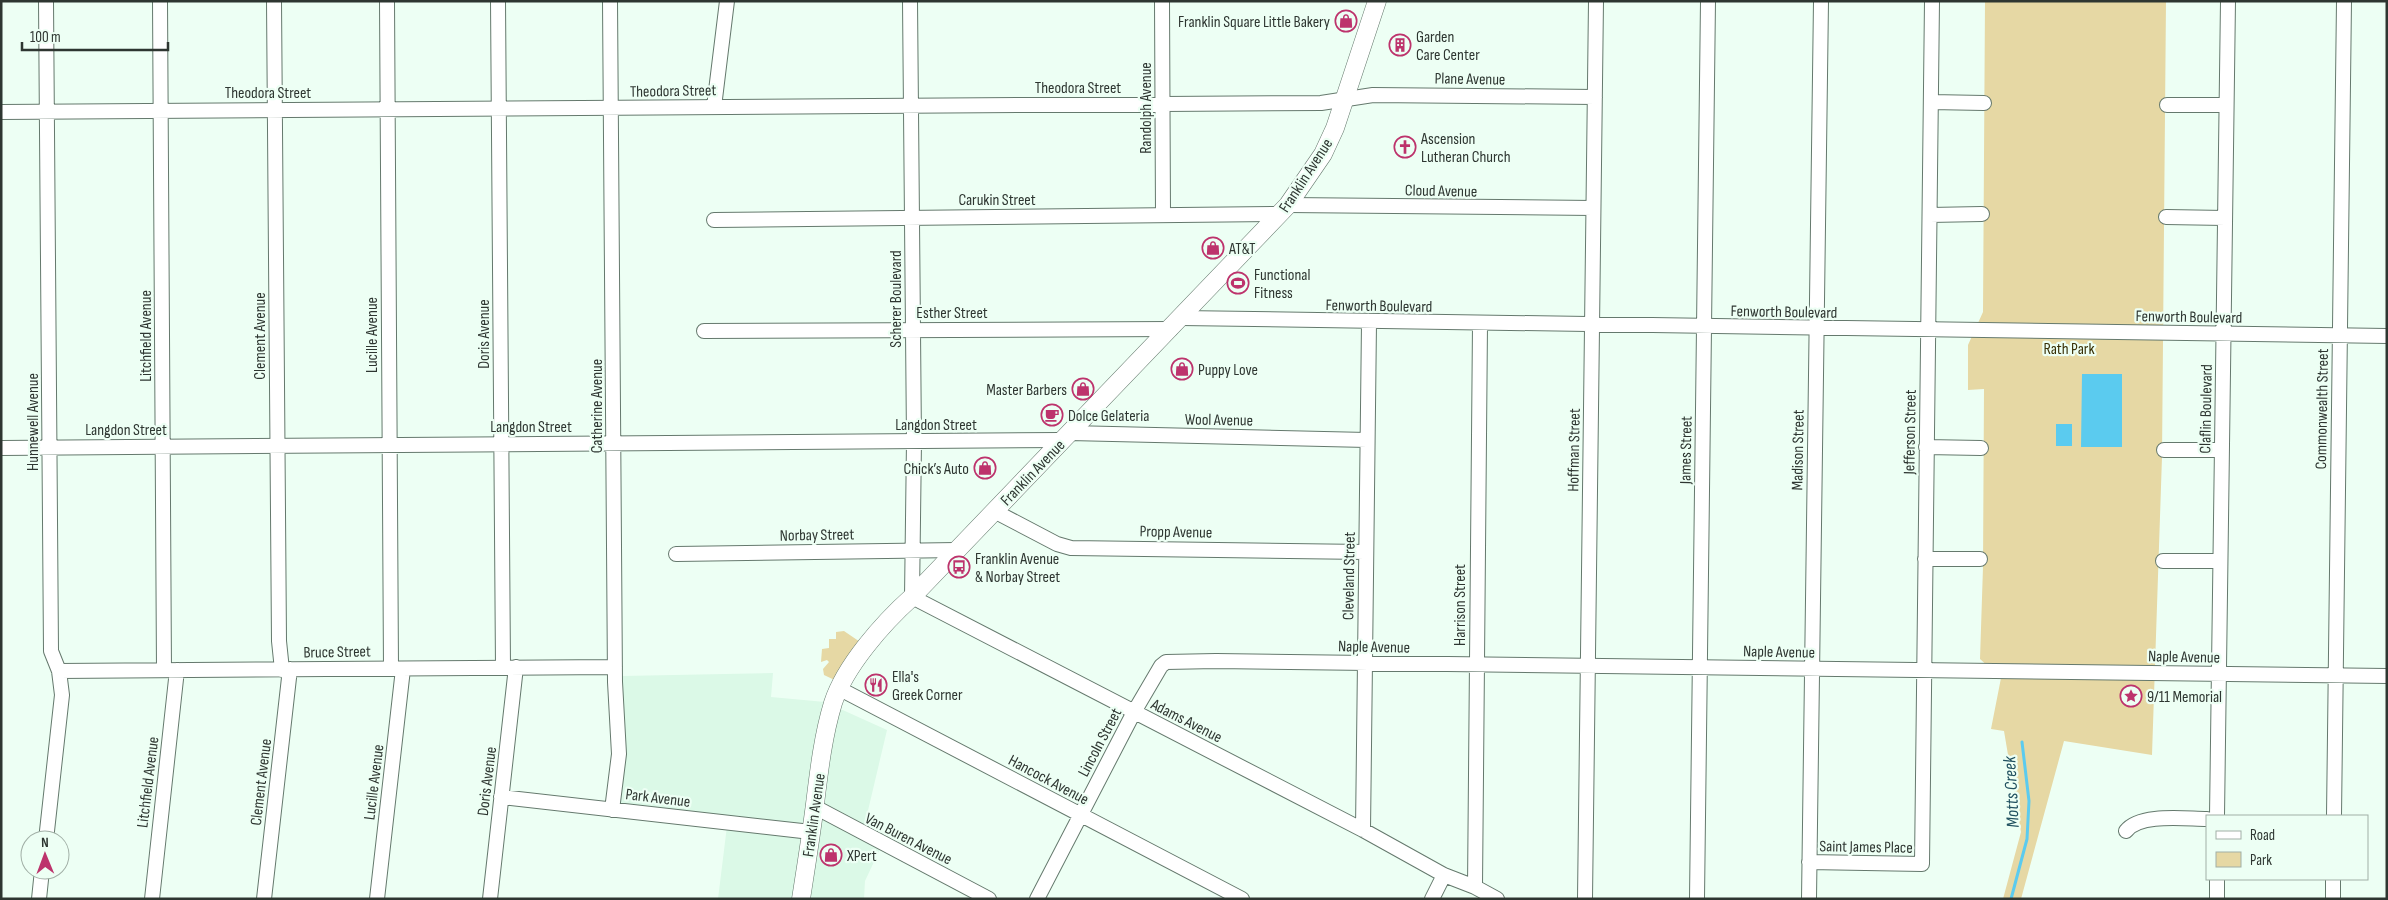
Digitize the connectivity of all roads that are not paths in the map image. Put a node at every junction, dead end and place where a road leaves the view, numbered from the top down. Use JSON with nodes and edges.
{"nodes":[{"id":1,"x":46,"y":1,"type":"edge"},
{"id":2,"x":160,"y":1,"type":"edge"},
{"id":3,"x":274,"y":1,"type":"edge"},
{"id":4,"x":387,"y":1,"type":"edge"},
{"id":5,"x":498,"y":1,"type":"edge"},
{"id":6,"x":610,"y":1,"type":"edge"},
{"id":7,"x":726,"y":1,"type":"edge"},
{"id":8,"x":910,"y":1,"type":"edge"},
{"id":9,"x":1162,"y":1,"type":"edge"},
{"id":10,"x":1376,"y":1,"type":"edge"},
{"id":11,"x":1596,"y":1,"type":"edge"},
{"id":12,"x":1708,"y":1,"type":"edge"},
{"id":13,"x":1820,"y":1,"type":"edge"},
{"id":14,"x":1932,"y":1,"type":"edge"},
{"id":15,"x":2228,"y":1,"type":"edge"},
{"id":16,"x":2344,"y":1,"type":"edge"},
{"id":17,"x":1595,"y":97,"type":"junction"},
{"id":18,"x":1345,"y":99,"type":"junction"},
{"id":19,"x":1931,"y":102,"type":"junction"},
{"id":20,"x":1984,"y":103,"type":"dead end"},
{"id":21,"x":1162,"y":104,"type":"junction"},
{"id":22,"x":911,"y":105,"type":"junction"},
{"id":23,"x":2167,"y":105,"type":"dead end"},
{"id":24,"x":2226,"y":106,"type":"junction"},
{"id":25,"x":714,"y":107,"type":"junction"},
{"id":26,"x":499,"y":108,"type":"junction"},
{"id":27,"x":611,"y":108,"type":"junction"},
{"id":28,"x":387,"y":109,"type":"junction"},
{"id":29,"x":275,"y":110,"type":"junction"},
{"id":30,"x":161,"y":111,"type":"junction"},
{"id":31,"x":1,"y":112,"type":"edge"},
{"id":32,"x":47,"y":112,"type":"junction"},
{"id":33,"x":1593,"y":208,"type":"junction"},
{"id":34,"x":1284,"y":210,"type":"junction"},
{"id":35,"x":1982,"y":214,"type":"dead end"},
{"id":36,"x":1163,"y":215,"type":"junction"},
{"id":37,"x":1930,"y":215,"type":"junction"},
{"id":38,"x":912,"y":217,"type":"junction"},
{"id":39,"x":2166,"y":217,"type":"dead end"},
{"id":40,"x":2225,"y":218,"type":"junction"},
{"id":41,"x":714,"y":220,"type":"dead end"},
{"id":42,"x":1368,"y":323,"type":"junction"},
{"id":43,"x":1176,"y":324,"type":"junction"},
{"id":44,"x":1480,"y":324,"type":"junction"},
{"id":45,"x":1592,"y":326,"type":"junction"},
{"id":46,"x":1704,"y":327,"type":"junction"},
{"id":47,"x":913,"y":329,"type":"junction"},
{"id":48,"x":1816,"y":329,"type":"junction"},
{"id":49,"x":1928,"y":330,"type":"junction"},
{"id":50,"x":704,"y":331,"type":"dead end"},
{"id":51,"x":2224,"y":334,"type":"junction"},
{"id":52,"x":2340,"y":335,"type":"junction"},
{"id":53,"x":2387,"y":336,"type":"edge"},
{"id":54,"x":1066,"y":437,"type":"junction"},
{"id":55,"x":1367,"y":440,"type":"junction"},
{"id":56,"x":914,"y":441,"type":"junction"},
{"id":57,"x":613,"y":443,"type":"junction"},
{"id":58,"x":502,"y":444,"type":"junction"},
{"id":59,"x":390,"y":445,"type":"junction"},
{"id":60,"x":164,"y":446,"type":"junction"},
{"id":61,"x":278,"y":446,"type":"junction"},
{"id":62,"x":50,"y":447,"type":"junction"},
{"id":63,"x":1926,"y":447,"type":"junction"},
{"id":64,"x":1,"y":448,"type":"edge"},
{"id":65,"x":1981,"y":448,"type":"dead end"},
{"id":66,"x":2164,"y":450,"type":"dead end"},
{"id":67,"x":2222,"y":450,"type":"junction"},
{"id":68,"x":994,"y":511,"type":"junction"},
{"id":69,"x":913,"y":550,"type":"junction"},
{"id":70,"x":957,"y":550,"type":"junction"},
{"id":71,"x":1365,"y":552,"type":"junction"},
{"id":72,"x":676,"y":554,"type":"dead end"},
{"id":73,"x":1925,"y":559,"type":"junction"},
{"id":74,"x":1980,"y":559,"type":"dead end"},
{"id":75,"x":2163,"y":561,"type":"dead end"},
{"id":76,"x":2220,"y":561,"type":"junction"},
{"id":77,"x":912,"y":597,"type":"junction"},
{"id":78,"x":1171,"y":662,"type":"joint"},
{"id":79,"x":1364,"y":664,"type":"junction"},
{"id":80,"x":1476,"y":665,"type":"junction"},
{"id":81,"x":1588,"y":666,"type":"junction"},
{"id":82,"x":510,"y":667,"type":"junction"},
{"id":83,"x":615,"y":667,"type":"junction"},
{"id":84,"x":397,"y":668,"type":"junction"},
{"id":85,"x":1700,"y":668,"type":"junction"},
{"id":86,"x":286,"y":669,"type":"junction"},
{"id":87,"x":1812,"y":669,"type":"junction"},
{"id":88,"x":170,"y":670,"type":"junction"},
{"id":89,"x":59,"y":671,"type":"junction"},
{"id":90,"x":1924,"y":671,"type":"junction"},
{"id":91,"x":2219,"y":674,"type":"junction"},
{"id":92,"x":2335,"y":676,"type":"junction"},
{"id":93,"x":2387,"y":676,"type":"edge"},
{"id":94,"x":840,"y":690,"type":"junction"},
{"id":95,"x":1134,"y":712,"type":"junction"},
{"id":96,"x":501,"y":797,"type":"junction"},
{"id":97,"x":815,"y":807,"type":"junction"},
{"id":98,"x":612,"y":810,"type":"junction"},
{"id":99,"x":1080,"y":815,"type":"junction"},
{"id":100,"x":2217,"y":815,"type":"edge"},
{"id":101,"x":2334,"y":815,"type":"edge"},
{"id":102,"x":2206,"y":819,"type":"edge"},
{"id":103,"x":47,"y":830,"type":"edge"},
{"id":104,"x":1363,"y":830,"type":"junction"},
{"id":105,"x":2126,"y":831,"type":"dead end"},
{"id":106,"x":811,"y":832,"type":"junction"},
{"id":107,"x":1809,"y":862,"type":"junction"},
{"id":108,"x":1922,"y":864,"type":"joint"},
{"id":109,"x":1444,"y":875,"type":"junction"},
{"id":110,"x":41,"y":880,"type":"edge"},
{"id":111,"x":2217,"y":880,"type":"edge"},
{"id":112,"x":2333,"y":880,"type":"edge"},
{"id":113,"x":1475,"y":887,"type":"junction"},
{"id":114,"x":39,"y":899,"type":"edge"},
{"id":115,"x":152,"y":899,"type":"edge"},
{"id":116,"x":264,"y":899,"type":"edge"},
{"id":117,"x":377,"y":899,"type":"edge"},
{"id":118,"x":490,"y":899,"type":"edge"},
{"id":119,"x":802,"y":899,"type":"edge"},
{"id":120,"x":988,"y":899,"type":"edge"},
{"id":121,"x":1037,"y":899,"type":"edge"},
{"id":122,"x":1242,"y":899,"type":"edge"},
{"id":123,"x":1432,"y":899,"type":"edge"},
{"id":124,"x":1497,"y":899,"type":"edge"},
{"id":125,"x":1585,"y":899,"type":"edge"},
{"id":126,"x":1697,"y":899,"type":"edge"},
{"id":127,"x":1809,"y":899,"type":"edge"},
{"id":128,"x":2217,"y":899,"type":"edge"},
{"id":129,"x":2333,"y":899,"type":"edge"}],
"edges":[{"from":1,"to":32,"type":"street","name":"Hunnewell Avenue"},
{"from":2,"to":30,"type":"street","name":"Litchfield Avenue"},
{"from":3,"to":29,"type":"street","name":"Clement Avenue"},
{"from":4,"to":28,"type":"street","name":"Lucille Avenue"},
{"from":5,"to":26,"type":"street","name":"Doris Avenue"},
{"from":6,"to":27,"type":"street","name":"Catherine Avenue"},
{"from":7,"to":25,"type":"street"},
{"from":8,"to":22,"type":"street","name":"Scherer Boulevard"},
{"from":9,"to":21,"type":"street","name":"Randolph Avenue"},
{"from":10,"to":18,"type":"main road","name":"Franklin Avenue"},
{"from":11,"to":17,"type":"street","name":"Hoffman Street"},
{"from":12,"to":46,"type":"street","name":"James Street"},
{"from":13,"to":48,"type":"street","name":"Madison Street"},
{"from":14,"to":19,"type":"street","name":"Jefferson Street"},
{"from":15,"to":24,"type":"street","name":"Claflin Boulevard"},
{"from":16,"to":52,"type":"street","name":"Commonwealth Street"},
{"from":17,"to":18,"type":"street","name":"Plane Avenue"},
{"from":17,"to":33,"type":"street","name":"Hoffman Street"},
{"from":18,"to":21,"type":"street","name":"Theodora Street"},
{"from":18,"to":34,"type":"main road","name":"Franklin Avenue"},
{"from":19,"to":20,"type":"street"},
{"from":19,"to":37,"type":"street","name":"Jefferson Street"},
{"from":21,"to":22,"type":"street","name":"Theodora Street"},
{"from":21,"to":36,"type":"street","name":"Randolph Avenue"},
{"from":22,"to":25,"type":"street","name":"Theodora Street"},
{"from":22,"to":38,"type":"street","name":"Scherer Boulevard"},
{"from":23,"to":24,"type":"street"},
{"from":24,"to":40,"type":"street","name":"Claflin Boulevard"},
{"from":25,"to":27,"type":"street","name":"Theodora Street"},
{"from":26,"to":27,"type":"street","name":"Theodora Street"},
{"from":26,"to":28,"type":"street","name":"Theodora Street"},
{"from":26,"to":58,"type":"street","name":"Doris Avenue"},
{"from":27,"to":57,"type":"street","name":"Catherine Avenue"},
{"from":28,"to":29,"type":"street","name":"Theodora Street"},
{"from":28,"to":59,"type":"street","name":"Lucille Avenue"},
{"from":29,"to":30,"type":"street","name":"Theodora Street"},
{"from":29,"to":61,"type":"street","name":"Clement Avenue"},
{"from":30,"to":32,"type":"street","name":"Theodora Street"},
{"from":30,"to":60,"type":"street","name":"Litchfield Avenue"},
{"from":31,"to":32,"type":"street","name":"Theodora Street"},
{"from":32,"to":62,"type":"street","name":"Hunnewell Avenue"},
{"from":33,"to":34,"type":"street","name":"Cloud Avenue"},
{"from":33,"to":45,"type":"street","name":"Hoffman Street"},
{"from":34,"to":36,"type":"street","name":"Carukin Street"},
{"from":34,"to":43,"type":"main road","name":"Franklin Avenue"},
{"from":35,"to":37,"type":"street"},
{"from":36,"to":38,"type":"street","name":"Carukin Street"},
{"from":37,"to":49,"type":"street","name":"Jefferson Street"},
{"from":38,"to":41,"type":"street","name":"Carukin Street"},
{"from":38,"to":47,"type":"street","name":"Scherer Boulevard"},
{"from":39,"to":40,"type":"street"},
{"from":40,"to":51,"type":"street","name":"Claflin Boulevard"},
{"from":42,"to":43,"type":"street","name":"Fenworth Boulevard"},
{"from":42,"to":44,"type":"street","name":"Fenworth Boulevard"},
{"from":42,"to":55,"type":"street","name":"Cleveland Street"},
{"from":43,"to":47,"type":"street","name":"Esther Street"},
{"from":43,"to":54,"type":"main road","name":"Franklin Avenue"},
{"from":44,"to":45,"type":"street","name":"Fenworth Boulevard"},
{"from":44,"to":80,"type":"street","name":"Harrison Street"},
{"from":45,"to":46,"type":"street","name":"Fenworth Boulevard"},
{"from":45,"to":81,"type":"street","name":"Hoffman Street"},
{"from":46,"to":48,"type":"street","name":"Fenworth Boulevard"},
{"from":46,"to":85,"type":"street","name":"James Street"},
{"from":47,"to":50,"type":"street","name":"Esther Street"},
{"from":47,"to":56,"type":"street","name":"Scherer Boulevard"},
{"from":48,"to":49,"type":"street","name":"Fenworth Boulevard"},
{"from":48,"to":87,"type":"street","name":"Madison Street"},
{"from":49,"to":51,"type":"street","name":"Fenworth Boulevard"},
{"from":49,"to":63,"type":"street","name":"Jefferson Street"},
{"from":51,"to":52,"type":"street","name":"Fenworth Boulevard"},
{"from":51,"to":67,"type":"street","name":"Claflin Boulevard"},
{"from":52,"to":53,"type":"street","name":"Fenworth Boulevard"},
{"from":52,"to":92,"type":"street","name":"Commonwealth Street"},
{"from":54,"to":55,"type":"street","name":"Wool Avenue"},
{"from":54,"to":56,"type":"street","name":"Langdon Street"},
{"from":54,"to":68,"type":"main road","name":"Franklin Avenue"},
{"from":55,"to":71,"type":"street","name":"Cleveland Street"},
{"from":56,"to":57,"type":"street","name":"Langdon Street"},
{"from":56,"to":69,"type":"street","name":"Scherer Boulevard"},
{"from":57,"to":58,"type":"street","name":"Langdon Street"},
{"from":57,"to":83,"type":"street","name":"Catherine Avenue"},
{"from":58,"to":59,"type":"street","name":"Langdon Street"},
{"from":58,"to":82,"type":"street","name":"Doris Avenue"},
{"from":59,"to":61,"type":"street","name":"Langdon Street"},
{"from":59,"to":84,"type":"street","name":"Lucille Avenue"},
{"from":60,"to":61,"type":"street","name":"Langdon Street"},
{"from":60,"to":62,"type":"street","name":"Langdon Street"},
{"from":60,"to":88,"type":"street","name":"Litchfield Avenue"},
{"from":61,"to":86,"type":"street","name":"Clement Avenue"},
{"from":62,"to":64,"type":"street","name":"Langdon Street"},
{"from":62,"to":89,"type":"street","name":"Hunnewell Avenue"},
{"from":63,"to":65,"type":"street"},
{"from":63,"to":73,"type":"street","name":"Jefferson Street"},
{"from":66,"to":67,"type":"street"},
{"from":67,"to":76,"type":"street","name":"Claflin Boulevard"},
{"from":68,"to":70,"type":"main road","name":"Franklin Avenue"},
{"from":68,"to":71,"type":"street","name":"Propp Avenue"},
{"from":69,"to":70,"type":"street","name":"Norbay Street"},
{"from":69,"to":72,"type":"street","name":"Norbay Street"},
{"from":69,"to":77,"type":"street","name":"Scherer Boulevard"},
{"from":70,"to":77,"type":"main road","name":"Franklin Avenue"},
{"from":71,"to":79,"type":"street","name":"Cleveland Street"},
{"from":73,"to":74,"type":"street"},
{"from":73,"to":90,"type":"street","name":"Jefferson Street"},
{"from":75,"to":76,"type":"street"},
{"from":76,"to":91,"type":"street","name":"Claflin Boulevard"},
{"from":77,"to":94,"type":"main road","name":"Franklin Avenue"},
{"from":77,"to":95,"type":"street","name":"Adams Avenue"},
{"from":78,"to":79,"type":"street","name":"Naple Avenue"},
{"from":78,"to":95,"type":"street","name":"Lincoln Street"},
{"from":79,"to":80,"type":"street","name":"Naple Avenue"},
{"from":79,"to":104,"type":"street","name":"Cleveland Street"},
{"from":80,"to":81,"type":"street","name":"Naple Avenue"},
{"from":80,"to":113,"type":"street","name":"Harrison Street"},
{"from":81,"to":85,"type":"street","name":"Naple Avenue"},
{"from":81,"to":125,"type":"street","name":"Hoffman Street"},
{"from":82,"to":83,"type":"street","name":"Bruce Street"},
{"from":82,"to":84,"type":"street","name":"Bruce Street"},
{"from":82,"to":96,"type":"street","name":"Doris Avenue"},
{"from":83,"to":98,"type":"street","name":"Catherine Avenue"},
{"from":84,"to":86,"type":"street","name":"Bruce Street"},
{"from":84,"to":117,"type":"street","name":"Lucille Avenue"},
{"from":85,"to":87,"type":"street","name":"Naple Avenue"},
{"from":85,"to":126,"type":"street","name":"James Street"},
{"from":86,"to":88,"type":"street","name":"Bruce Street"},
{"from":86,"to":116,"type":"street","name":"Clement Avenue"},
{"from":87,"to":90,"type":"street","name":"Naple Avenue"},
{"from":87,"to":107,"type":"street","name":"Madison Street"},
{"from":88,"to":89,"type":"street","name":"Bruce Street"},
{"from":88,"to":115,"type":"street","name":"Litchfield Avenue"},
{"from":89,"to":103,"type":"street","name":"Hunnewell Avenue"},
{"from":90,"to":91,"type":"street","name":"Naple Avenue"},
{"from":90,"to":108,"type":"street","name":"Jefferson Street"},
{"from":91,"to":92,"type":"street","name":"Naple Avenue"},
{"from":91,"to":100,"type":"street","name":"Claflin Boulevard"},
{"from":92,"to":93,"type":"street","name":"Naple Avenue"},
{"from":92,"to":101,"type":"street","name":"Commonwealth Street"},
{"from":94,"to":97,"type":"main road","name":"Franklin Avenue"},
{"from":94,"to":99,"type":"street","name":"Hancock Avenue"},
{"from":95,"to":99,"type":"street","name":"Lincoln Street"},
{"from":95,"to":104,"type":"street","name":"Adams Avenue"},
{"from":96,"to":98,"type":"street","name":"Park Avenue"},
{"from":96,"to":118,"type":"street","name":"Doris Avenue"},
{"from":97,"to":106,"type":"main road","name":"Franklin Avenue"},
{"from":97,"to":120,"type":"street","name":"Van Buren Avenue"},
{"from":98,"to":106,"type":"street","name":"Park Avenue"},
{"from":99,"to":121,"type":"street","name":"Lincoln Street"},
{"from":99,"to":122,"type":"street","name":"Hancock Avenue"},
{"from":102,"to":105,"type":"street"},
{"from":104,"to":109,"type":"street","name":"Adams Avenue"},
{"from":106,"to":119,"type":"main road","name":"Franklin Avenue"},
{"from":107,"to":108,"type":"street","name":"Saint James Place"},
{"from":107,"to":127,"type":"street","name":"Madison Street"},
{"from":109,"to":113,"type":"street","name":"Adams Avenue"},
{"from":109,"to":123,"type":"street"},
{"from":110,"to":114,"type":"street"},
{"from":111,"to":128,"type":"street"},
{"from":112,"to":129,"type":"street"},
{"from":113,"to":124,"type":"street"}]}
